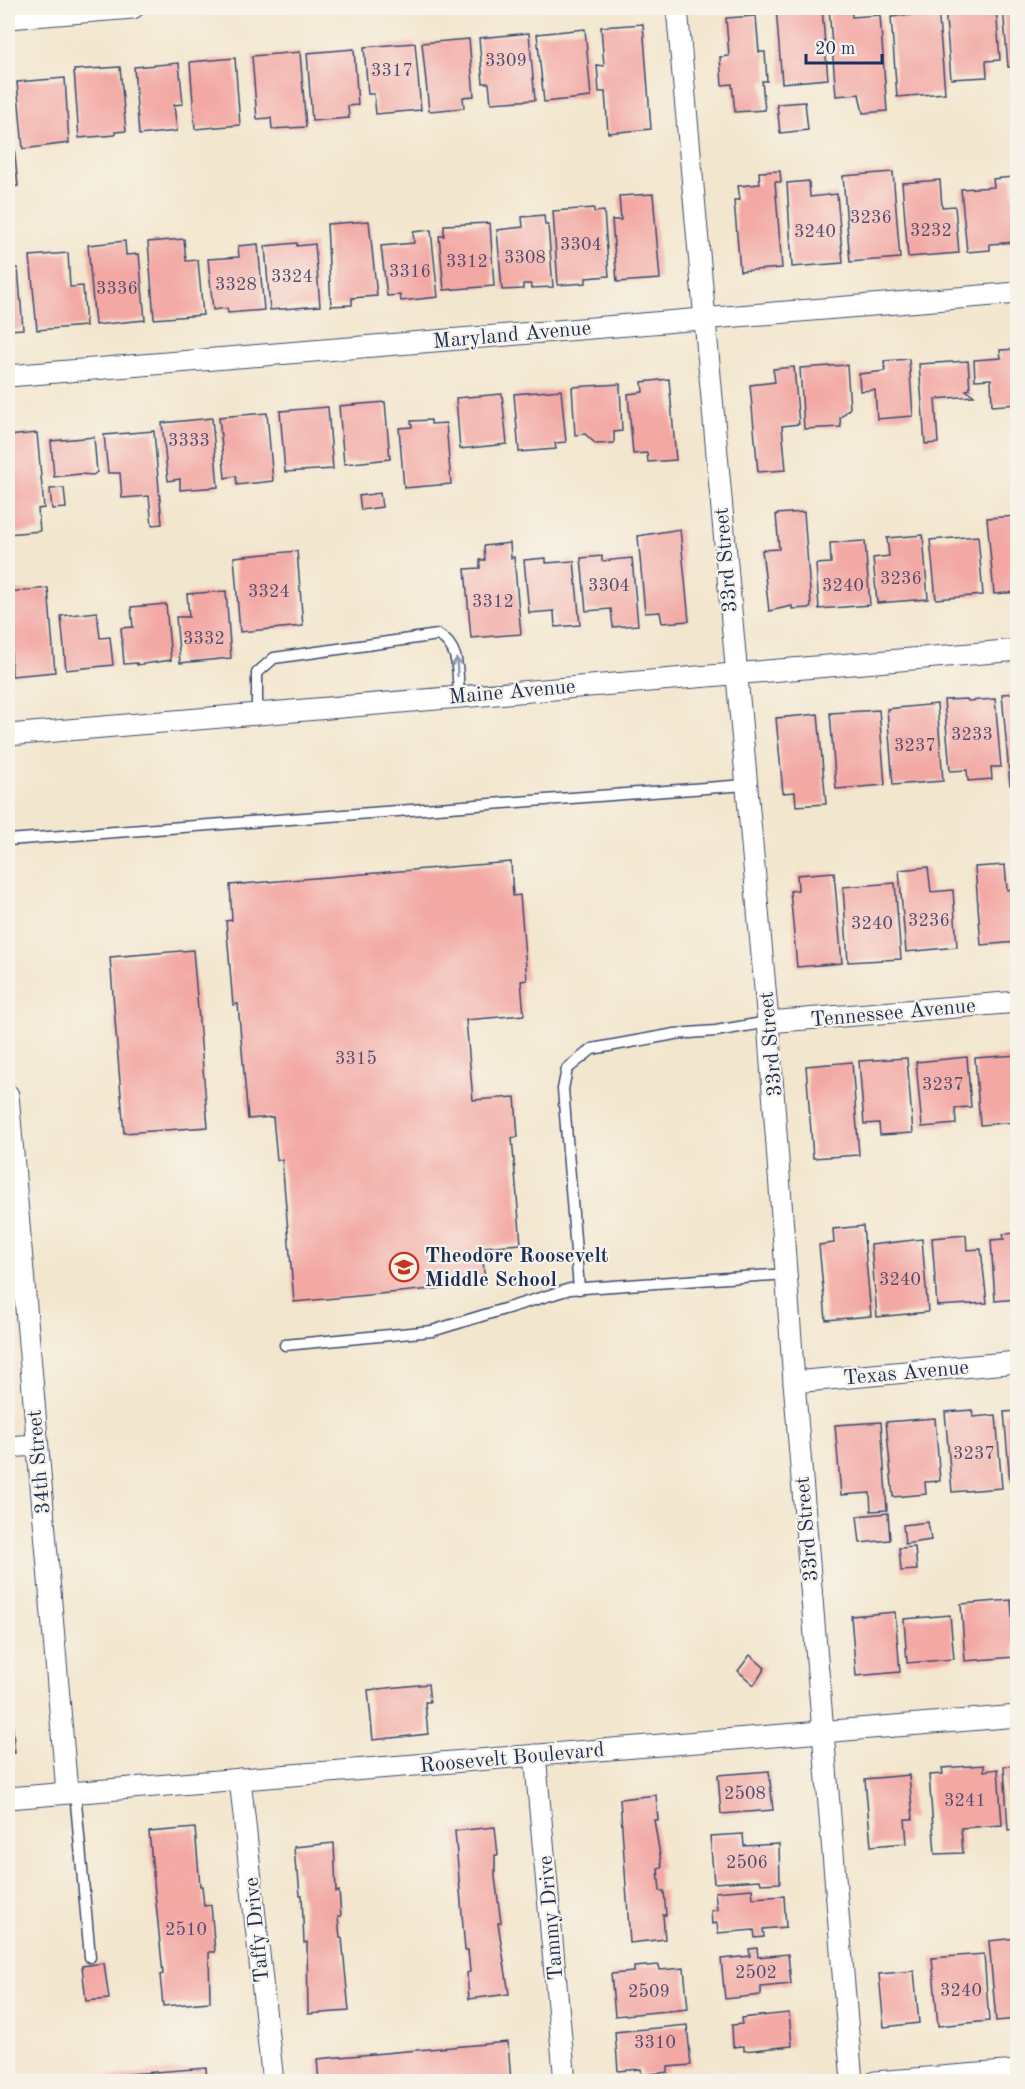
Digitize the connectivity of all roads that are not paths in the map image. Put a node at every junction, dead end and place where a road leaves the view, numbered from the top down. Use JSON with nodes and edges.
{"nodes":[{"id":1,"x":133,"y":8,"type":"edge"},
{"id":2,"x":676,"y":8,"type":"edge"},
{"id":3,"x":8,"y":18,"type":"edge"},
{"id":4,"x":1017,"y":292,"type":"edge"},
{"id":5,"x":704,"y":319,"type":"junction"},
{"id":6,"x":8,"y":376,"type":"edge"},
{"id":7,"x":1017,"y":650,"type":"edge"},
{"id":8,"x":735,"y":672,"type":"junction"},
{"id":9,"x":459,"y":696,"type":"junction"},
{"id":10,"x":257,"y":713,"type":"junction"},
{"id":11,"x":8,"y":735,"type":"edge"},
{"id":12,"x":746,"y":785,"type":"junction"},
{"id":13,"x":8,"y":840,"type":"edge"},
{"id":14,"x":1017,"y":1002,"type":"edge"},
{"id":15,"x":768,"y":1022,"type":"junction"},
{"id":16,"x":8,"y":1095,"type":"edge"},
{"id":17,"x":787,"y":1274,"type":"junction"},
{"id":18,"x":579,"y":1289,"type":"junction"},
{"id":19,"x":285,"y":1345,"type":"dead end"},
{"id":20,"x":1017,"y":1362,"type":"edge"},
{"id":21,"x":794,"y":1382,"type":"junction"},
{"id":22,"x":36,"y":1445,"type":"junction"},
{"id":23,"x":8,"y":1447,"type":"edge"},
{"id":24,"x":1017,"y":1716,"type":"edge"},
{"id":25,"x":822,"y":1732,"type":"junction"},
{"id":26,"x":535,"y":1755,"type":"junction"},
{"id":27,"x":240,"y":1779,"type":"junction"},
{"id":28,"x":71,"y":1792,"type":"junction"},
{"id":29,"x":8,"y":1798,"type":"edge"},
{"id":30,"x":90,"y":1957,"type":"dead end"},
{"id":31,"x":1017,"y":2071,"type":"edge"},
{"id":32,"x":273,"y":2082,"type":"edge"},
{"id":33,"x":565,"y":2082,"type":"edge"},
{"id":34,"x":852,"y":2082,"type":"edge"},
{"id":35,"x":874,"y":2082,"type":"edge"}],
"edges":[{"from":1,"to":3,"type":"street"},
{"from":2,"to":5,"type":"street","name":"33rd Street"},
{"from":4,"to":5,"type":"street","name":"Maryland Avenue"},
{"from":5,"to":6,"type":"street","name":"Maryland Avenue"},
{"from":5,"to":8,"type":"street","name":"33rd Street"},
{"from":7,"to":8,"type":"street","name":"Maine Avenue"},
{"from":8,"to":9,"type":"street","name":"Maine Avenue"},
{"from":8,"to":12,"type":"street","name":"33rd Street"},
{"from":9,"to":10,"type":"street","name":"Maine Avenue"},
{"from":9,"to":10,"type":"lane","one_way":true},
{"from":10,"to":11,"type":"street","name":"Maine Avenue"},
{"from":12,"to":13,"type":"lane"},
{"from":12,"to":15,"type":"street","name":"33rd Street"},
{"from":14,"to":15,"type":"street","name":"Tennessee Avenue"},
{"from":15,"to":17,"type":"street","name":"33rd Street"},
{"from":15,"to":18,"type":"lane"},
{"from":16,"to":22,"type":"street","name":"34th Street"},
{"from":17,"to":18,"type":"lane"},
{"from":17,"to":21,"type":"street","name":"33rd Street"},
{"from":18,"to":19,"type":"lane"},
{"from":20,"to":21,"type":"street","name":"Texas Avenue"},
{"from":21,"to":25,"type":"street","name":"33rd Street"},
{"from":22,"to":23,"type":"street"},
{"from":22,"to":28,"type":"street","name":"34th Street"},
{"from":24,"to":25,"type":"street","name":"Roosevelt Boulevard"},
{"from":25,"to":26,"type":"street","name":"Roosevelt Boulevard"},
{"from":25,"to":34,"type":"street","name":"33rd Street"},
{"from":26,"to":27,"type":"street","name":"Roosevelt Boulevard"},
{"from":26,"to":33,"type":"street","name":"Tammy Drive"},
{"from":27,"to":28,"type":"street","name":"Roosevelt Boulevard"},
{"from":27,"to":32,"type":"street","name":"Taffy Drive"},
{"from":28,"to":29,"type":"street","name":"Roosevelt Boulevard"},
{"from":28,"to":30,"type":"lane"},
{"from":31,"to":35,"type":"street"}]}
